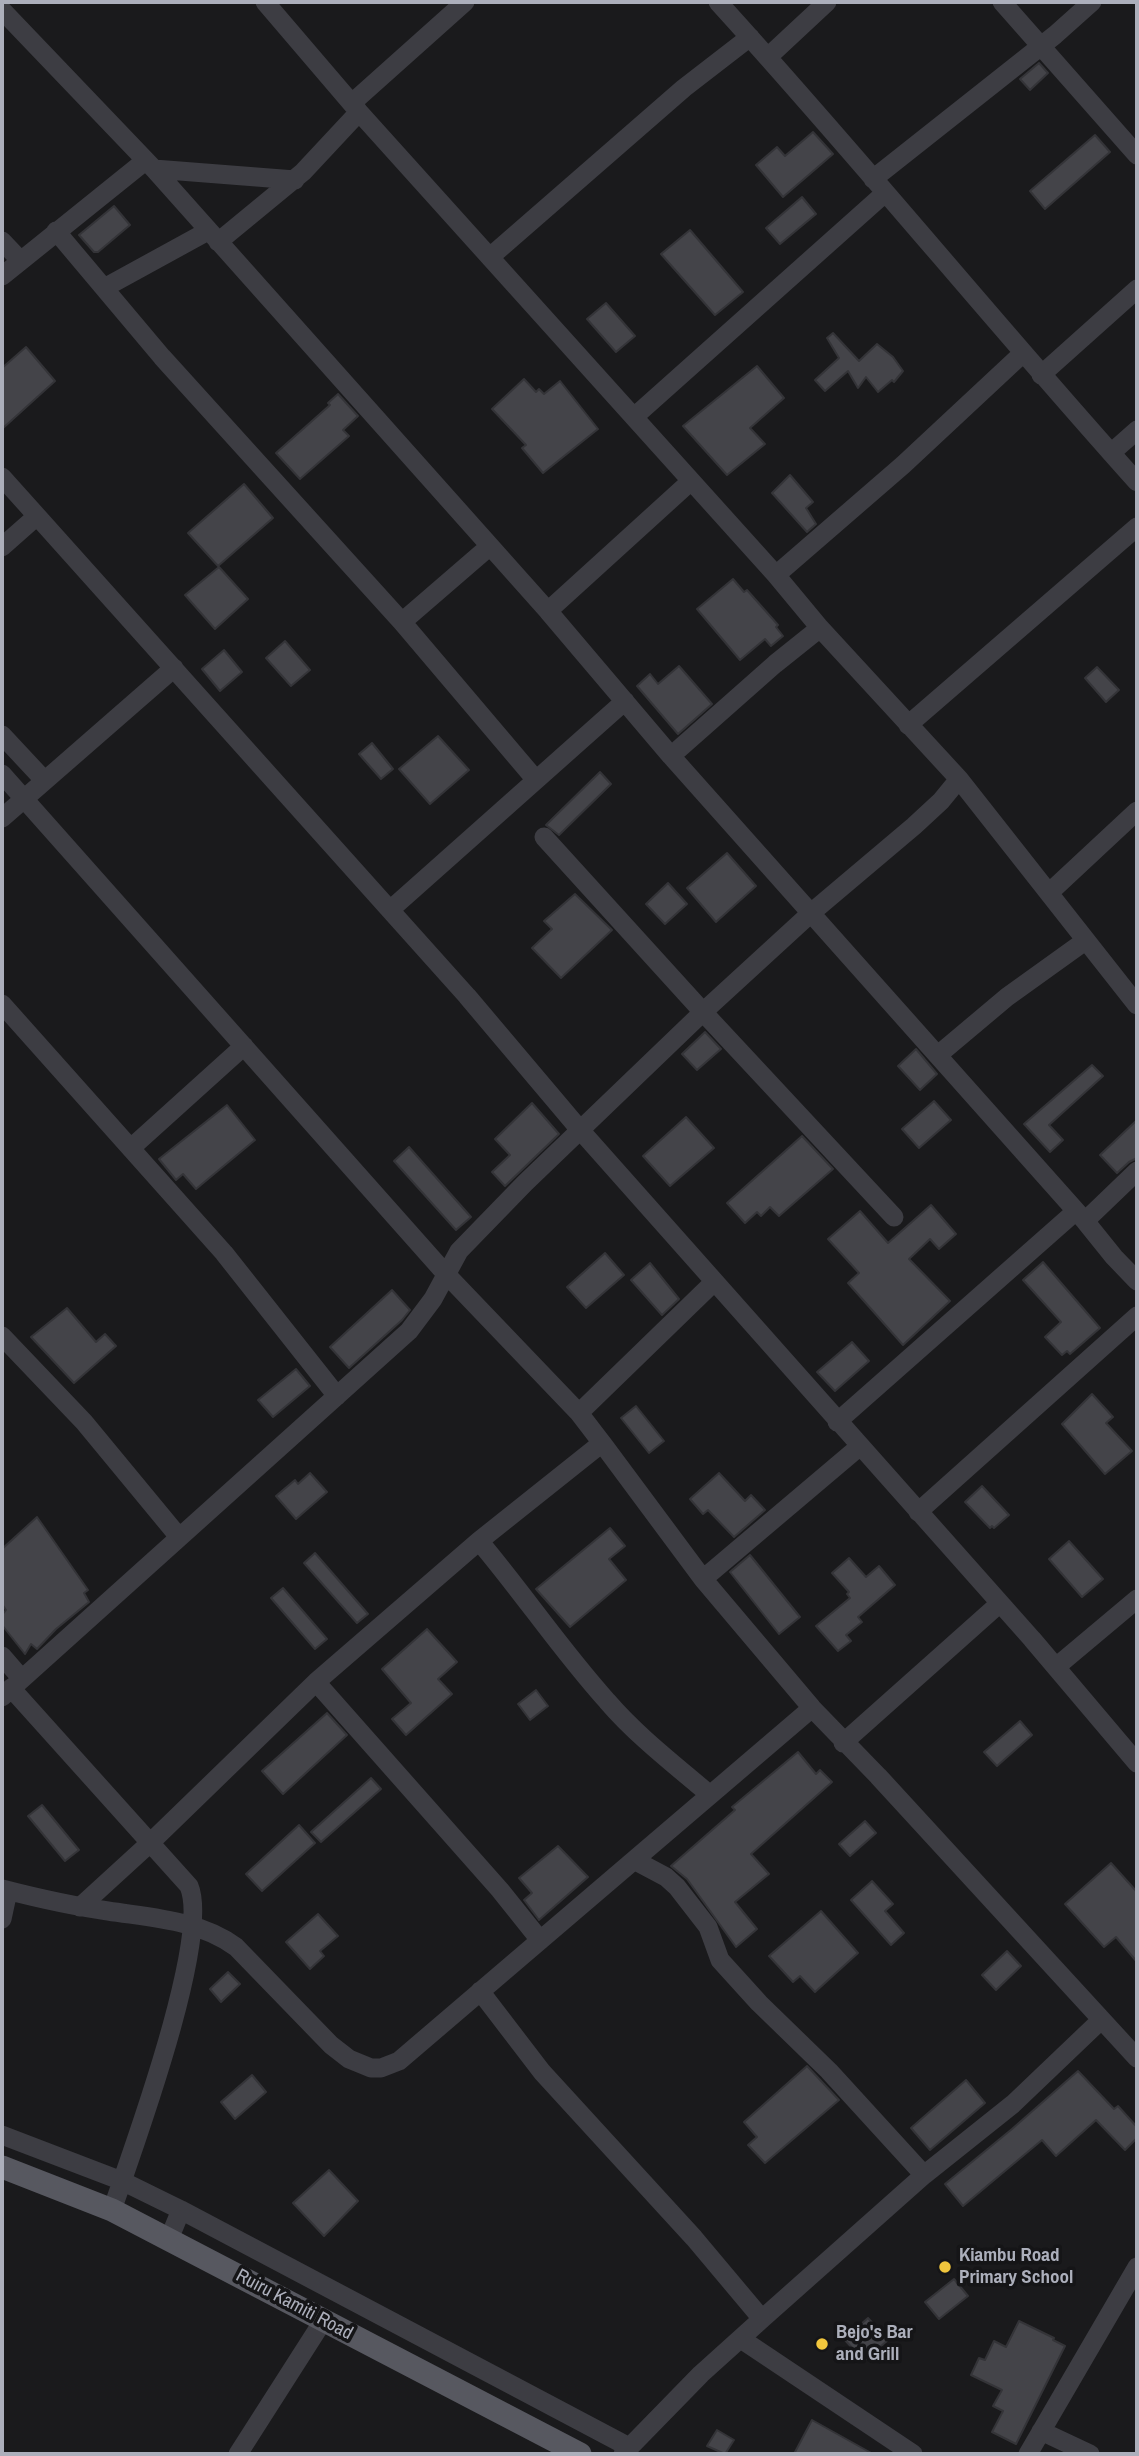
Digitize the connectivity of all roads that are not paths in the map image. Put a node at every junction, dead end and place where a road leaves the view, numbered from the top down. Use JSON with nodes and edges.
{"nodes":[{"id":1,"x":265,"y":2,"type":"edge"},
{"id":2,"x":465,"y":2,"type":"edge"},
{"id":3,"x":718,"y":2,"type":"edge"},
{"id":4,"x":827,"y":2,"type":"edge"},
{"id":5,"x":1002,"y":2,"type":"edge"},
{"id":6,"x":1092,"y":2,"type":"edge"},
{"id":7,"x":2,"y":10,"type":"edge"},
{"id":8,"x":750,"y":37,"type":"junction"},
{"id":9,"x":1041,"y":45,"type":"junction"},
{"id":10,"x":768,"y":57,"type":"junction"},
{"id":11,"x":355,"y":108,"type":"junction"},
{"id":12,"x":1137,"y":155,"type":"edge"},
{"id":13,"x":149,"y":165,"type":"junction"},
{"id":14,"x":295,"y":180,"type":"junction"},
{"id":15,"x":879,"y":186,"type":"junction"},
{"id":16,"x":56,"y":231,"type":"junction"},
{"id":17,"x":213,"y":237,"type":"junction"},
{"id":18,"x":2,"y":241,"type":"edge"},
{"id":19,"x":490,"y":257,"type":"junction"},
{"id":20,"x":20,"y":260,"type":"junction"},
{"id":21,"x":2,"y":276,"type":"edge"},
{"id":22,"x":104,"y":288,"type":"junction"},
{"id":23,"x":1137,"y":289,"type":"edge"},
{"id":24,"x":1022,"y":354,"type":"junction"},
{"id":25,"x":1041,"y":375,"type":"junction"},
{"id":26,"x":634,"y":417,"type":"junction"},
{"id":27,"x":1137,"y":430,"type":"edge"},
{"id":28,"x":1111,"y":453,"type":"junction"},
{"id":29,"x":2,"y":477,"type":"edge"},
{"id":30,"x":691,"y":481,"type":"junction"},
{"id":31,"x":1137,"y":482,"type":"edge"},
{"id":32,"x":37,"y":516,"type":"junction"},
{"id":33,"x":1137,"y":527,"type":"edge"},
{"id":34,"x":491,"y":546,"type":"junction"},
{"id":35,"x":2,"y":547,"type":"edge"},
{"id":36,"x":776,"y":575,"type":"junction"},
{"id":37,"x":548,"y":611,"type":"junction"},
{"id":38,"x":402,"y":622,"type":"junction"},
{"id":39,"x":820,"y":628,"type":"junction"},
{"id":40,"x":174,"y":668,"type":"junction"},
{"id":41,"x":625,"y":701,"type":"junction"},
{"id":42,"x":908,"y":725,"type":"junction"},
{"id":43,"x":2,"y":735,"type":"edge"},
{"id":44,"x":671,"y":756,"type":"junction"},
{"id":45,"x":2,"y":774,"type":"edge"},
{"id":46,"x":44,"y":779,"type":"junction"},
{"id":47,"x":959,"y":779,"type":"junction"},
{"id":48,"x":536,"y":780,"type":"junction"},
{"id":49,"x":23,"y":799,"type":"junction"},
{"id":50,"x":1137,"y":811,"type":"edge"},
{"id":51,"x":2,"y":818,"type":"edge"},
{"id":52,"x":544,"y":836,"type":"dead end"},
{"id":53,"x":1049,"y":892,"type":"junction"},
{"id":54,"x":390,"y":910,"type":"junction"},
{"id":55,"x":811,"y":913,"type":"junction"},
{"id":56,"x":1085,"y":941,"type":"junction"},
{"id":57,"x":2,"y":1004,"type":"edge"},
{"id":58,"x":1137,"y":1006,"type":"edge"},
{"id":59,"x":703,"y":1012,"type":"junction"},
{"id":60,"x":244,"y":1046,"type":"junction"},
{"id":61,"x":938,"y":1055,"type":"junction"},
{"id":62,"x":581,"y":1131,"type":"junction"},
{"id":63,"x":131,"y":1148,"type":"junction"},
{"id":64,"x":1137,"y":1171,"type":"edge"},
{"id":65,"x":1080,"y":1216,"type":"junction"},
{"id":66,"x":894,"y":1217,"type":"dead end"},
{"id":67,"x":445,"y":1273,"type":"junction"},
{"id":68,"x":1137,"y":1281,"type":"edge"},
{"id":69,"x":715,"y":1282,"type":"junction"},
{"id":70,"x":1137,"y":1316,"type":"edge"},
{"id":71,"x":2,"y":1336,"type":"edge"},
{"id":72,"x":337,"y":1396,"type":"junction"},
{"id":73,"x":579,"y":1413,"type":"junction"},
{"id":74,"x":837,"y":1422,"type":"junction"},
{"id":75,"x":602,"y":1443,"type":"junction"},
{"id":76,"x":859,"y":1447,"type":"junction"},
{"id":77,"x":918,"y":1512,"type":"junction"},
{"id":78,"x":179,"y":1537,"type":"junction"},
{"id":79,"x":479,"y":1541,"type":"junction"},
{"id":80,"x":703,"y":1579,"type":"junction"},
{"id":81,"x":1137,"y":1599,"type":"edge"},
{"id":82,"x":999,"y":1604,"type":"junction"},
{"id":83,"x":2,"y":1656,"type":"edge"},
{"id":84,"x":1056,"y":1667,"type":"junction"},
{"id":85,"x":316,"y":1682,"type":"junction"},
{"id":86,"x":11,"y":1688,"type":"edge"},
{"id":87,"x":812,"y":1708,"type":"junction"},
{"id":88,"x":844,"y":1743,"type":"junction"},
{"id":89,"x":1137,"y":1763,"type":"edge"},
{"id":90,"x":710,"y":1795,"type":"junction"},
{"id":91,"x":150,"y":1843,"type":"junction"},
{"id":92,"x":634,"y":1860,"type":"junction"},
{"id":93,"x":5,"y":1890,"type":"edge"},
{"id":94,"x":80,"y":1907,"type":"junction"},
{"id":95,"x":2,"y":1919,"type":"edge"},
{"id":96,"x":193,"y":1925,"type":"junction"},
{"id":97,"x":540,"y":1940,"type":"junction"},
{"id":98,"x":480,"y":1991,"type":"junction"},
{"id":99,"x":1101,"y":2020,"type":"junction"},
{"id":100,"x":1137,"y":2058,"type":"edge"},
{"id":101,"x":2,"y":2135,"type":"edge"},
{"id":102,"x":2,"y":2167,"type":"edge"},
{"id":103,"x":924,"y":2175,"type":"junction"},
{"id":104,"x":122,"y":2181,"type":"junction"},
{"id":105,"x":112,"y":2210,"type":"junction"},
{"id":106,"x":181,"y":2210,"type":"junction"},
{"id":107,"x":169,"y":2239,"type":"junction"},
{"id":108,"x":1137,"y":2267,"type":"edge"},
{"id":109,"x":762,"y":2319,"type":"junction"},
{"id":110,"x":323,"y":2321,"type":"junction"},
{"id":111,"x":741,"y":2339,"type":"junction"},
{"id":112,"x":1041,"y":2431,"type":"junction"},
{"id":113,"x":626,"y":2451,"type":"edge"},
{"id":114,"x":238,"y":2454,"type":"edge"},
{"id":115,"x":580,"y":2454,"type":"edge"},
{"id":116,"x":913,"y":2454,"type":"edge"},
{"id":117,"x":1028,"y":2454,"type":"edge"},
{"id":118,"x":1090,"y":2454,"type":"edge"}],
"edges":[{"from":1,"to":11,"type":"street"},
{"from":2,"to":11,"type":"street"},
{"from":3,"to":8,"type":"street"},
{"from":4,"to":10,"type":"street"},
{"from":5,"to":9,"type":"street"},
{"from":6,"to":9,"type":"street"},
{"from":7,"to":13,"type":"street"},
{"from":8,"to":10,"type":"street"},
{"from":8,"to":19,"type":"street"},
{"from":9,"to":12,"type":"street"},
{"from":9,"to":15,"type":"street"},
{"from":10,"to":15,"type":"street"},
{"from":11,"to":14,"type":"street"},
{"from":11,"to":19,"type":"street"},
{"from":13,"to":14,"type":"street"},
{"from":13,"to":16,"type":"street"},
{"from":13,"to":17,"type":"street"},
{"from":14,"to":17,"type":"street"},
{"from":15,"to":24,"type":"street"},
{"from":15,"to":26,"type":"street"},
{"from":16,"to":20,"type":"street"},
{"from":16,"to":22,"type":"street"},
{"from":17,"to":22,"type":"street"},
{"from":17,"to":34,"type":"street"},
{"from":18,"to":20,"type":"street"},
{"from":19,"to":26,"type":"street"},
{"from":20,"to":21,"type":"street"},
{"from":22,"to":38,"type":"street"},
{"from":23,"to":25,"type":"street"},
{"from":24,"to":25,"type":"street"},
{"from":24,"to":36,"type":"street"},
{"from":25,"to":28,"type":"street"},
{"from":26,"to":30,"type":"street"},
{"from":27,"to":28,"type":"street"},
{"from":28,"to":31,"type":"street"},
{"from":29,"to":32,"type":"street"},
{"from":30,"to":36,"type":"street"},
{"from":30,"to":37,"type":"street"},
{"from":32,"to":35,"type":"street"},
{"from":32,"to":40,"type":"street"},
{"from":33,"to":42,"type":"street"},
{"from":34,"to":37,"type":"street"},
{"from":34,"to":38,"type":"street"},
{"from":36,"to":39,"type":"street"},
{"from":37,"to":41,"type":"street"},
{"from":38,"to":48,"type":"street"},
{"from":39,"to":42,"type":"street"},
{"from":39,"to":44,"type":"street"},
{"from":40,"to":46,"type":"street"},
{"from":40,"to":54,"type":"street"},
{"from":41,"to":44,"type":"street"},
{"from":41,"to":48,"type":"street"},
{"from":42,"to":47,"type":"street"},
{"from":43,"to":46,"type":"street"},
{"from":44,"to":55,"type":"street"},
{"from":45,"to":49,"type":"street"},
{"from":46,"to":49,"type":"street"},
{"from":47,"to":53,"type":"street"},
{"from":47,"to":55,"type":"street"},
{"from":48,"to":54,"type":"street"},
{"from":49,"to":51,"type":"street"},
{"from":49,"to":60,"type":"street"},
{"from":50,"to":53,"type":"street"},
{"from":52,"to":59,"type":"street"},
{"from":53,"to":56,"type":"street"},
{"from":54,"to":62,"type":"street"},
{"from":55,"to":59,"type":"street"},
{"from":55,"to":61,"type":"street"},
{"from":56,"to":58,"type":"street"},
{"from":56,"to":61,"type":"street"},
{"from":57,"to":63,"type":"street"},
{"from":59,"to":62,"type":"street"},
{"from":59,"to":66,"type":"street"},
{"from":60,"to":63,"type":"street"},
{"from":60,"to":67,"type":"street"},
{"from":61,"to":65,"type":"street"},
{"from":62,"to":67,"type":"street"},
{"from":62,"to":69,"type":"street"},
{"from":63,"to":72,"type":"street"},
{"from":64,"to":65,"type":"street"},
{"from":65,"to":68,"type":"street"},
{"from":65,"to":74,"type":"street"},
{"from":67,"to":72,"type":"street"},
{"from":67,"to":73,"type":"street"},
{"from":69,"to":73,"type":"street"},
{"from":69,"to":74,"type":"street"},
{"from":70,"to":77,"type":"street"},
{"from":71,"to":78,"type":"street"},
{"from":72,"to":78,"type":"street"},
{"from":73,"to":75,"type":"street"},
{"from":74,"to":76,"type":"street"},
{"from":75,"to":79,"type":"street"},
{"from":75,"to":80,"type":"street"},
{"from":76,"to":77,"type":"street"},
{"from":76,"to":80,"type":"street"},
{"from":77,"to":82,"type":"street"},
{"from":78,"to":86,"type":"street"},
{"from":79,"to":85,"type":"street"},
{"from":79,"to":90,"type":"street"},
{"from":80,"to":87,"type":"street"},
{"from":81,"to":84,"type":"street"},
{"from":82,"to":84,"type":"street"},
{"from":82,"to":88,"type":"street"},
{"from":83,"to":86,"type":"street"},
{"from":84,"to":89,"type":"street"},
{"from":85,"to":91,"type":"street"},
{"from":85,"to":97,"type":"street"},
{"from":86,"to":91,"type":"street"},
{"from":87,"to":88,"type":"street"},
{"from":87,"to":90,"type":"street"},
{"from":88,"to":99,"type":"street"},
{"from":90,"to":92,"type":"street"},
{"from":91,"to":94,"type":"street"},
{"from":91,"to":96,"type":"street"},
{"from":92,"to":97,"type":"street"},
{"from":92,"to":103,"type":"street"},
{"from":93,"to":94,"type":"street"},
{"from":93,"to":95,"type":"street"},
{"from":94,"to":96,"type":"street"},
{"from":96,"to":98,"type":"street"},
{"from":96,"to":104,"type":"street"},
{"from":97,"to":98,"type":"street"},
{"from":98,"to":109,"type":"street"},
{"from":99,"to":100,"type":"street"},
{"from":99,"to":103,"type":"street"},
{"from":101,"to":104,"type":"street"},
{"from":102,"to":105,"type":"main road","name":"Ruiru Kamiti Road"},
{"from":103,"to":109,"type":"street"},
{"from":104,"to":105,"type":"street"},
{"from":104,"to":106,"type":"street"},
{"from":105,"to":107,"type":"main road","name":"Ruiru Kamiti Road"},
{"from":106,"to":107,"type":"street"},
{"from":106,"to":113,"type":"street"},
{"from":107,"to":110,"type":"main road","name":"Ruiru Kamiti Road"},
{"from":108,"to":112,"type":"street"},
{"from":109,"to":111,"type":"street"},
{"from":110,"to":114,"type":"street"},
{"from":110,"to":115,"type":"main road","name":"Ruiru Kamiti Road"},
{"from":111,"to":113,"type":"street"},
{"from":111,"to":116,"type":"street"},
{"from":112,"to":117,"type":"street"},
{"from":112,"to":118,"type":"street"}]}
